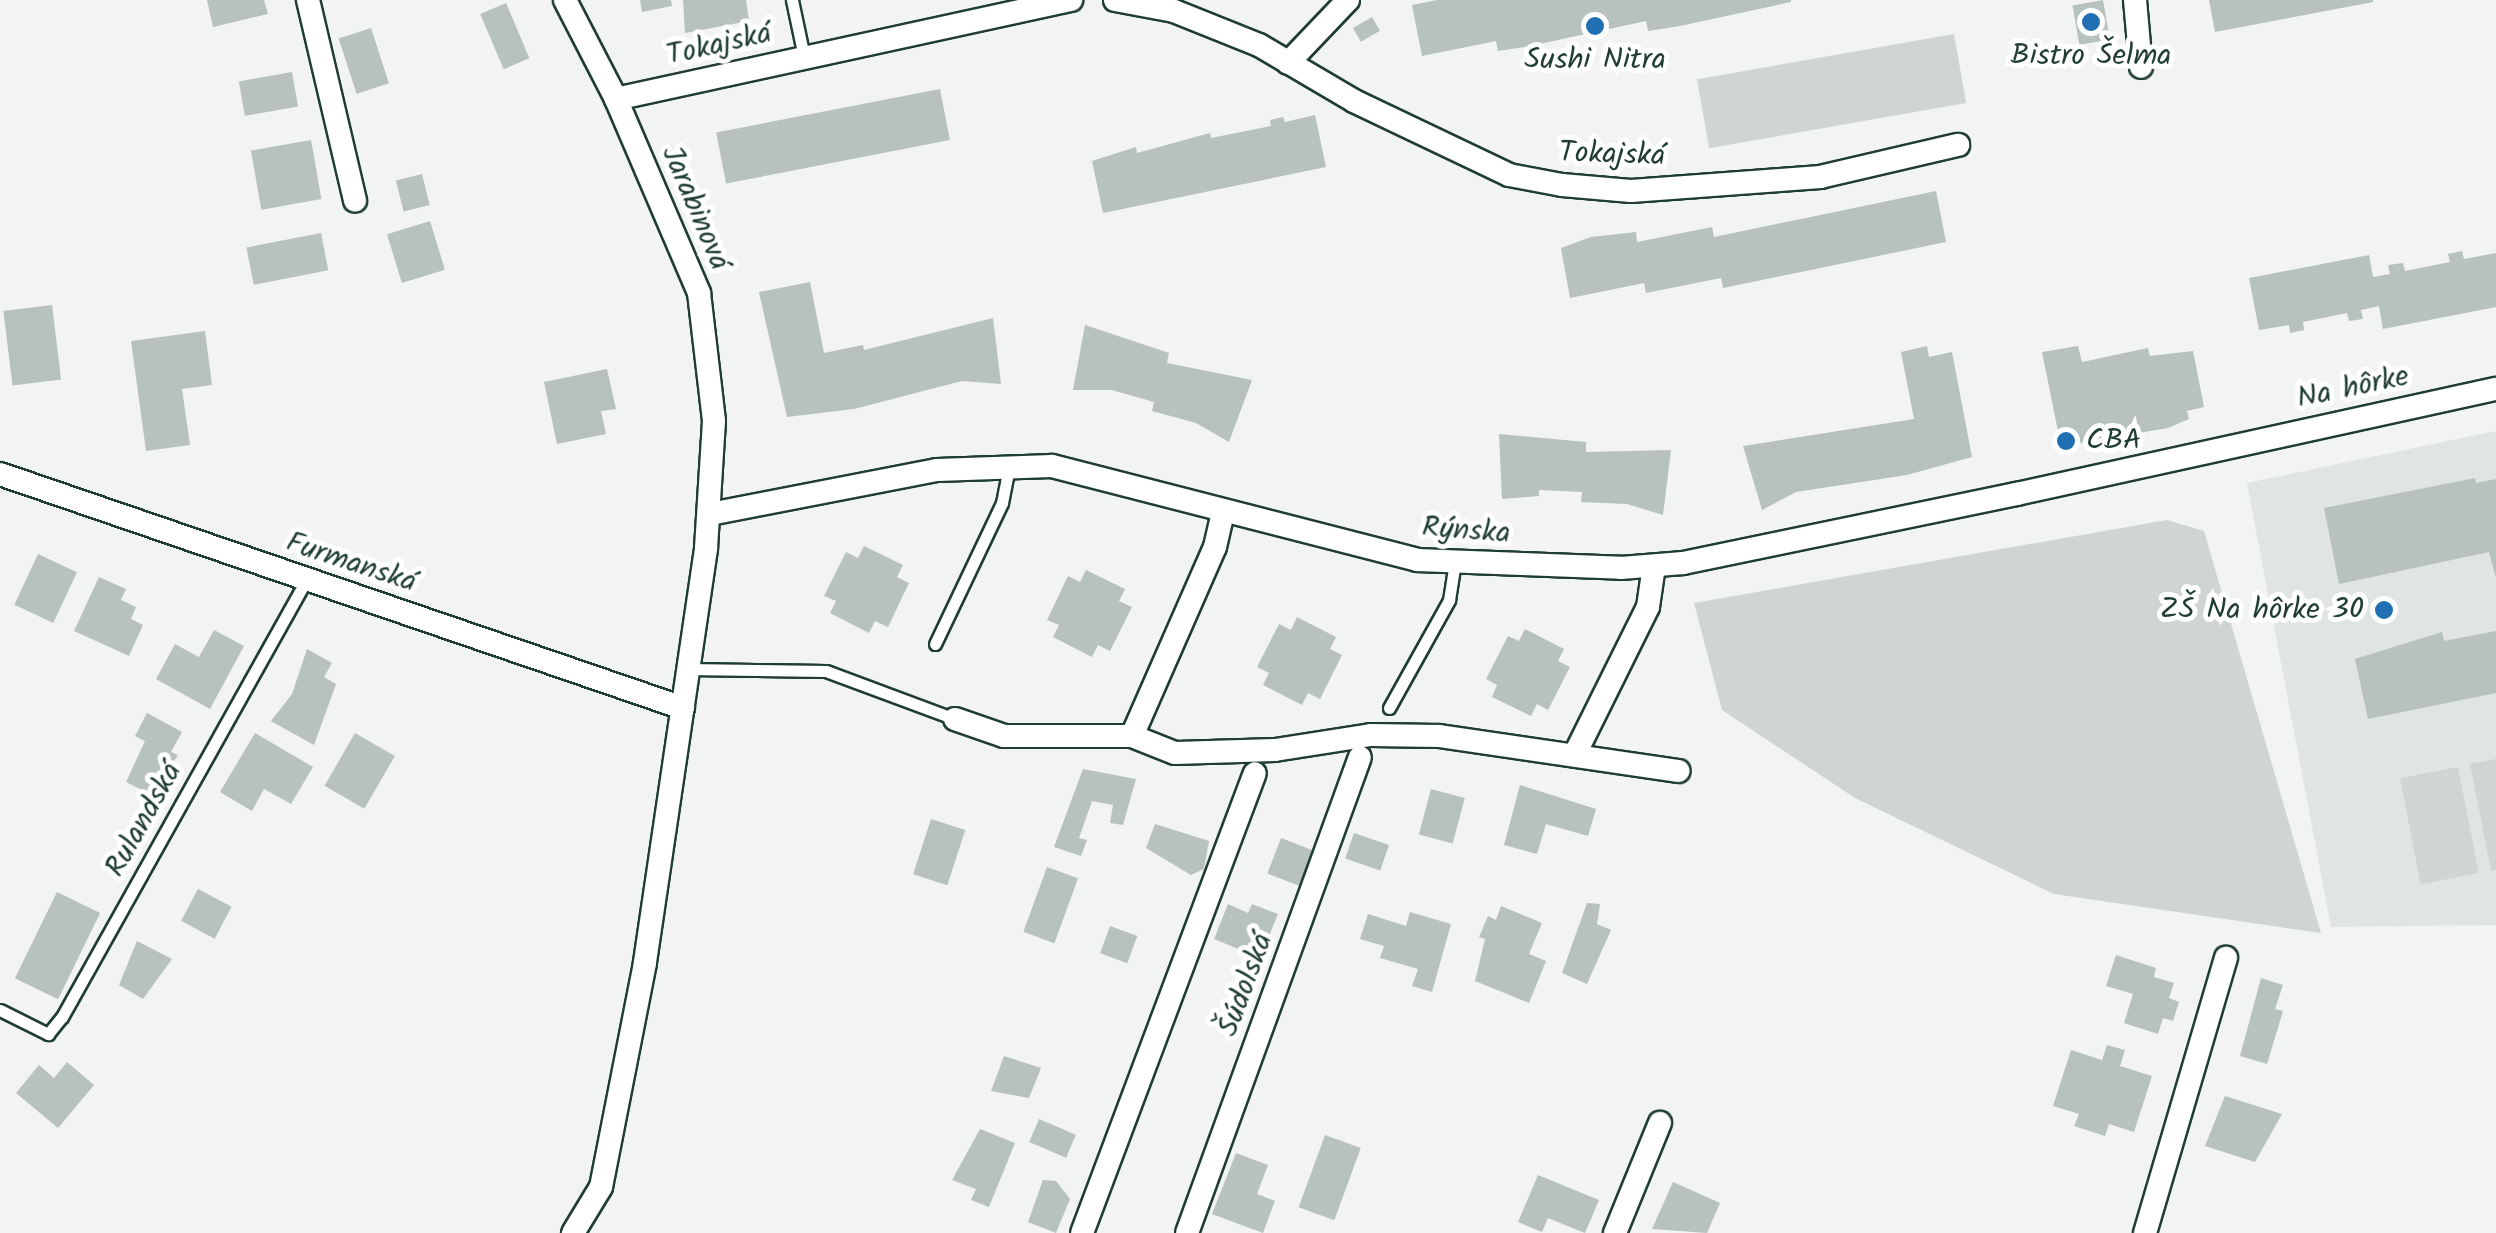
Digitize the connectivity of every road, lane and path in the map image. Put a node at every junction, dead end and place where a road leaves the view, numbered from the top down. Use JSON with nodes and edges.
{"nodes":[{"id":1,"x":308,"y":0,"type":"edge"},
{"id":2,"x":565,"y":0,"type":"edge"},
{"id":3,"x":792,"y":0,"type":"edge"},
{"id":4,"x":1070,"y":0,"type":"edge"},
{"id":5,"x":1115,"y":0,"type":"edge"},
{"id":6,"x":1348,"y":0,"type":"edge"},
{"id":7,"x":2135,"y":0,"type":"edge"},
{"id":8,"x":804,"y":57,"type":"junction"},
{"id":9,"x":1288,"y":62,"type":"junction"},
{"id":10,"x":2141,"y":68,"type":"dead end"},
{"id":11,"x":616,"y":100,"type":"junction"},
{"id":12,"x":1958,"y":145,"type":"dead end"},
{"id":13,"x":355,"y":201,"type":"dead end"},
{"id":14,"x":2496,"y":389,"type":"edge"},
{"id":15,"x":2222,"y":446,"type":"joint"},
{"id":16,"x":1010,"y":464,"type":"junction"},
{"id":17,"x":0,"y":474,"type":"edge"},
{"id":18,"x":1223,"y":512,"type":"junction"},
{"id":19,"x":710,"y":514,"type":"junction"},
{"id":20,"x":1455,"y":563,"type":"junction"},
{"id":21,"x":1654,"y":566,"type":"junction"},
{"id":22,"x":306,"y":581,"type":"junction"},
{"id":23,"x":935,"y":644,"type":"dead end"},
{"id":24,"x":687,"y":669,"type":"junction"},
{"id":25,"x":683,"y":708,"type":"junction"},
{"id":26,"x":1389,"y":708,"type":"dead end"},
{"id":27,"x":955,"y":719,"type":"joint"},
{"id":28,"x":1132,"y":736,"type":"junction"},
{"id":29,"x":1576,"y":752,"type":"junction"},
{"id":30,"x":1360,"y":757,"type":"dead end"},
{"id":31,"x":1678,"y":771,"type":"dead end"},
{"id":32,"x":1255,"y":773,"type":"dead end"},
{"id":33,"x":2226,"y":958,"type":"dead end"},
{"id":34,"x":0,"y":1010,"type":"edge"},
{"id":35,"x":1660,"y":1123,"type":"dead end"},
{"id":36,"x":572,"y":1233,"type":"edge"},
{"id":37,"x":1082,"y":1233,"type":"edge"},
{"id":38,"x":1187,"y":1233,"type":"edge"},
{"id":39,"x":1615,"y":1233,"type":"edge"},
{"id":40,"x":2145,"y":1233,"type":"edge"}],
"edges":[{"from":1,"to":13,"type":"street"},
{"from":2,"to":11,"type":"street","name":"Jarabinová"},
{"from":3,"to":8,"type":"lane"},
{"from":4,"to":8,"type":"street","name":"Tokajská"},
{"from":5,"to":9,"type":"street","name":"Tokajská"},
{"from":6,"to":9,"type":"street"},
{"from":7,"to":10,"type":"street"},
{"from":8,"to":11,"type":"street","name":"Tokajská"},
{"from":9,"to":12,"type":"street","name":"Tokajská"},
{"from":11,"to":19,"type":"street","name":"Jarabinová"},
{"from":14,"to":15,"type":"street","name":"Na hôrke"},
{"from":15,"to":21,"type":"street","name":"Rýnska"},
{"from":16,"to":18,"type":"street","name":"Rýnska"},
{"from":16,"to":19,"type":"street","name":"Rýnska"},
{"from":16,"to":23,"type":"lane"},
{"from":17,"to":22,"type":"street","name":"Furmanská"},
{"from":18,"to":20,"type":"street","name":"Rýnska"},
{"from":18,"to":28,"type":"street"},
{"from":19,"to":24,"type":"street","name":"Jarabinová"},
{"from":20,"to":21,"type":"street","name":"Rýnska"},
{"from":20,"to":26,"type":"lane"},
{"from":21,"to":29,"type":"street"},
{"from":22,"to":25,"type":"street","name":"Furmanská"},
{"from":22,"to":34,"type":"lane","name":"Rulandská"},
{"from":24,"to":25,"type":"street","name":"Jarabinová"},
{"from":24,"to":27,"type":"lane"},
{"from":25,"to":36,"type":"street","name":"Jarabinová"},
{"from":27,"to":28,"type":"street"},
{"from":28,"to":29,"type":"street"},
{"from":29,"to":31,"type":"street"},
{"from":30,"to":38,"type":"street","name":"Šúdolská"},
{"from":32,"to":37,"type":"street"},
{"from":33,"to":40,"type":"street"},
{"from":35,"to":39,"type":"street"}]}
